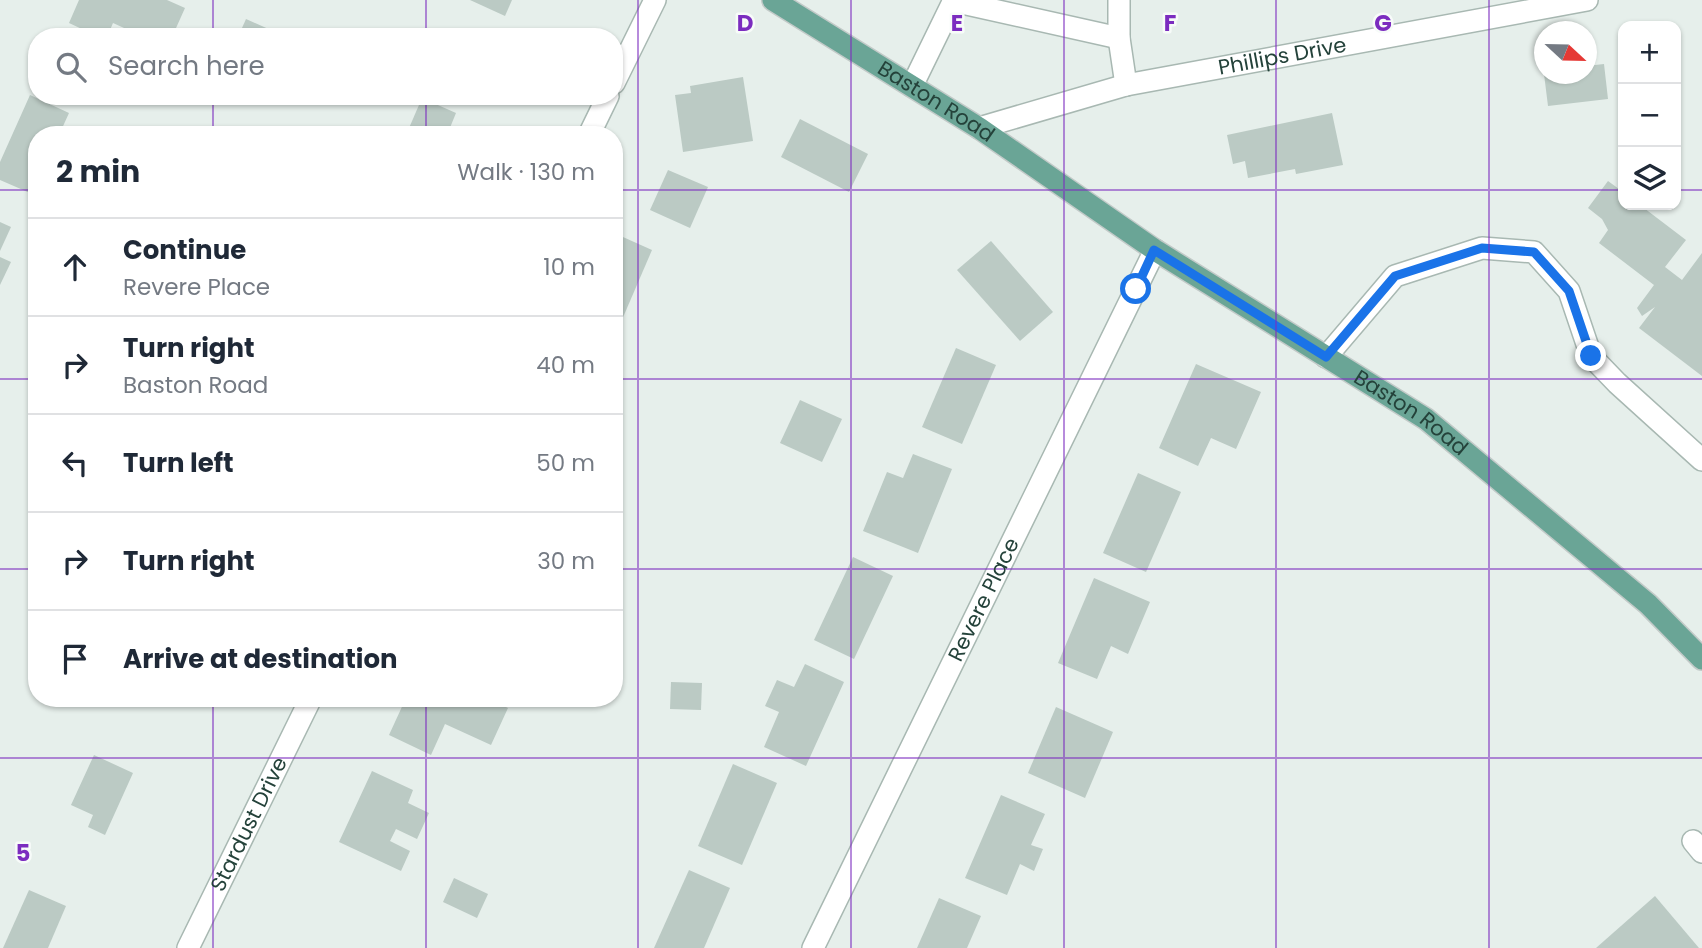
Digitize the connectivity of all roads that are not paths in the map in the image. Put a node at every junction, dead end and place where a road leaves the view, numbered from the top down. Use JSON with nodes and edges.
{"nodes":[{"id":1,"x":655,"y":0,"type":"edge"},
{"id":2,"x":774,"y":0,"type":"edge"},
{"id":3,"x":1119,"y":0,"type":"edge"},
{"id":4,"x":1587,"y":0,"type":"edge"},
{"id":5,"x":954,"y":1,"type":"edge"},
{"id":6,"x":1119,"y":38,"type":"junction"},
{"id":7,"x":623,"y":65,"type":"edge"},
{"id":8,"x":1126,"y":85,"type":"junction"},
{"id":9,"x":912,"y":86,"type":"junction"},
{"id":10,"x":604,"y":105,"type":"edge"},
{"id":11,"x":593,"y":126,"type":"edge"},
{"id":12,"x":979,"y":128,"type":"junction"},
{"id":13,"x":1154,"y":250,"type":"junction"},
{"id":14,"x":1326,"y":357,"type":"junction"},
{"id":15,"x":1702,"y":460,"type":"edge"},
{"id":16,"x":1702,"y":659,"type":"edge"},
{"id":17,"x":307,"y":707,"type":"edge"},
{"id":18,"x":188,"y":948,"type":"edge"},
{"id":19,"x":813,"y":948,"type":"edge"}],
"edges":[{"from":1,"to":7,"type":"street"},
{"from":2,"to":9,"type":"main road","name":"Baston Road"},
{"from":3,"to":6,"type":"street"},
{"from":4,"to":8,"type":"street","name":"Phillips Drive"},
{"from":5,"to":6,"type":"street"},
{"from":5,"to":9,"type":"street"},
{"from":6,"to":8,"type":"street"},
{"from":8,"to":12,"type":"street","name":"Phillips Drive"},
{"from":9,"to":12,"type":"main road","name":"Baston Road"},
{"from":10,"to":11,"type":"street"},
{"from":12,"to":13,"type":"main road","name":"Baston Road"},
{"from":13,"to":14,"type":"main road","name":"Baston Road"},
{"from":13,"to":19,"type":"street","name":"Revere Place"},
{"from":14,"to":15,"type":"street"},
{"from":14,"to":16,"type":"main road","name":"Baston Road"},
{"from":17,"to":18,"type":"street","name":"Stardust Drive"}]}
